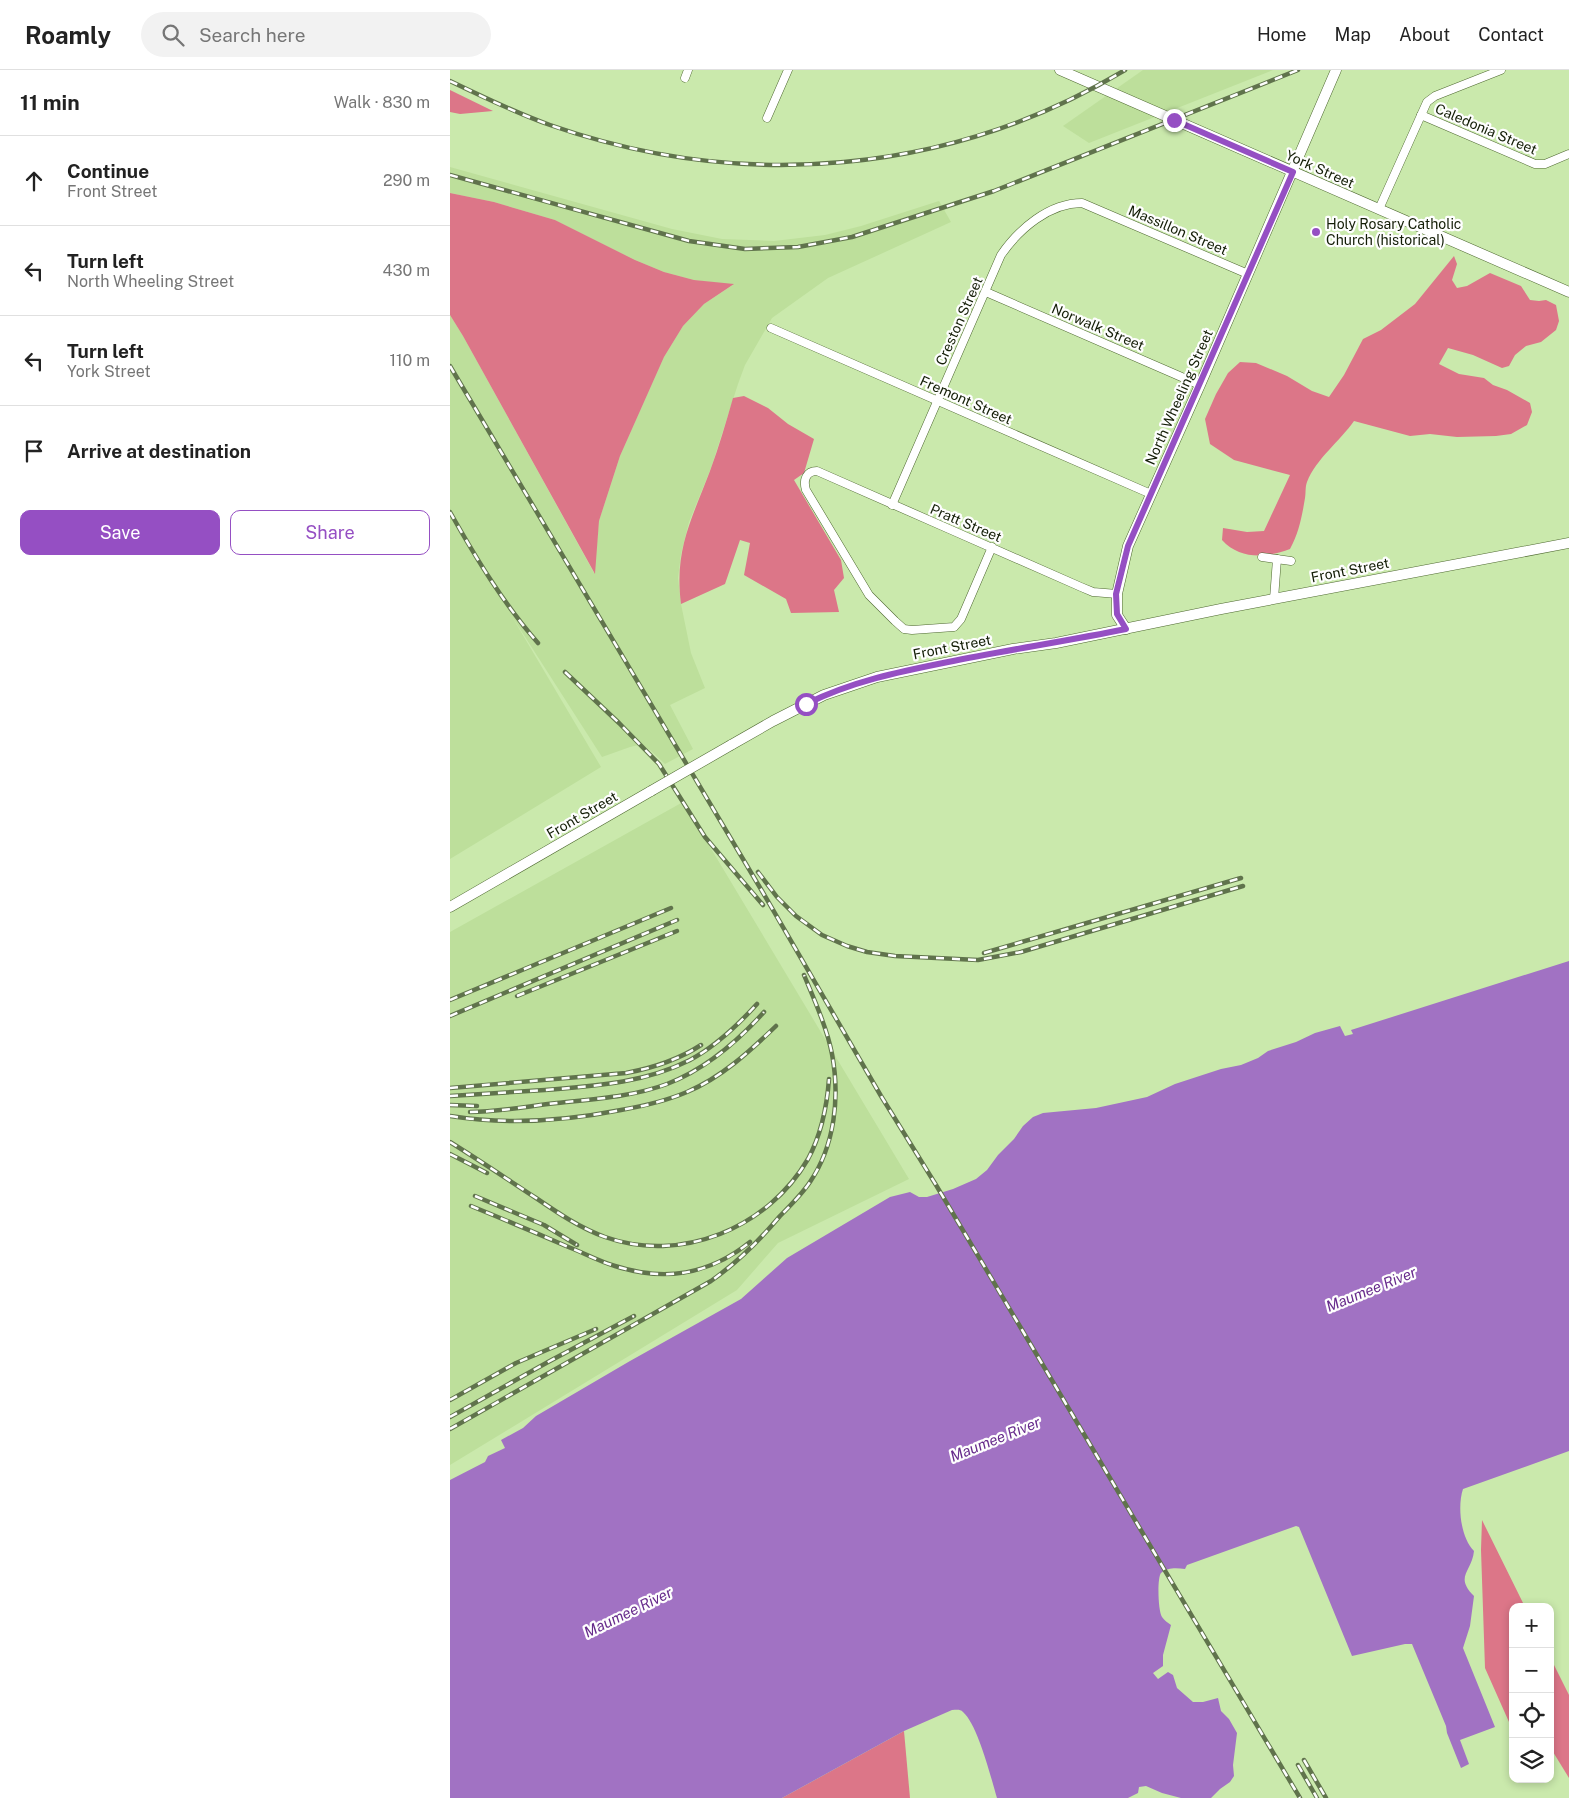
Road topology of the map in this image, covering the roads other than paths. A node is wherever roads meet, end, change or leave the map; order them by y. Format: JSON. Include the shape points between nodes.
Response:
{"nodes":[{"id":1,"x":688,"y":70,"type":"edge"},
{"id":2,"x":788,"y":70,"type":"edge"},
{"id":3,"x":1060,"y":70,"type":"edge"},
{"id":4,"x":1336,"y":70,"type":"edge"},
{"id":5,"x":1501,"y":70,"type":"edge"},
{"id":6,"x":1081,"y":74,"type":"edge"},
{"id":7,"x":685,"y":78,"type":"dead end"},
{"id":8,"x":1421,"y":115,"type":"junction"},
{"id":9,"x":767,"y":118,"type":"dead end"},
{"id":10,"x":1569,"y":154,"type":"edge"},
{"id":11,"x":1293,"y":172,"type":"junction"},
{"id":12,"x":1098,"y":209,"type":"joint"},
{"id":13,"x":1379,"y":209,"type":"junction"},
{"id":14,"x":1248,"y":274,"type":"junction"},
{"id":15,"x":986,"y":292,"type":"junction"},
{"id":16,"x":1569,"y":292,"type":"edge"},
{"id":17,"x":771,"y":328,"type":"dead end"},
{"id":18,"x":1200,"y":384,"type":"junction"},
{"id":19,"x":938,"y":401,"type":"junction"},
{"id":20,"x":1151,"y":494,"type":"junction"},
{"id":21,"x":892,"y":504,"type":"junction"},
{"id":22,"x":1569,"y":543,"type":"edge"},
{"id":23,"x":992,"y":547,"type":"junction"},
{"id":24,"x":1262,"y":557,"type":"dead end"},
{"id":25,"x":1277,"y":559,"type":"junction"},
{"id":26,"x":1291,"y":561,"type":"dead end"},
{"id":27,"x":1116,"y":594,"type":"junction"},
{"id":28,"x":1274,"y":599,"type":"junction"},
{"id":29,"x":1126,"y":629,"type":"junction"},
{"id":30,"x":450,"y":907,"type":"edge"}],
"edges":[{"from":1,"to":7,"type":"street"},
{"from":2,"to":9,"type":"street"},
{"from":3,"to":6,"type":"street","name":"York Street"},
{"from":4,"to":11,"type":"street","name":"North Wheeling Street"},
{"from":5,"to":8,"type":"street","via":[[1435,96],[1427,102]]},
{"from":6,"to":11,"type":"street","name":"York Street"},
{"from":8,"to":10,"type":"street","name":"Caledonia Street","via":[[1535,164],[1545,164]]},
{"from":8,"to":13,"type":"street"},
{"from":11,"to":13,"type":"street","name":"York Street"},
{"from":11,"to":14,"type":"street","name":"North Wheeling Street"},
{"from":12,"to":14,"type":"street","name":"Massillon Street"},
{"from":12,"to":15,"type":"street","name":"Creston Street","via":[[1082,203],[1062,205],[1026,226],[1001,255]]},
{"from":13,"to":16,"type":"street","name":"York Street"},
{"from":14,"to":18,"type":"street","name":"North Wheeling Street"},
{"from":15,"to":18,"type":"street","name":"Norwalk Street"},
{"from":15,"to":19,"type":"street","name":"Creston Street"},
{"from":17,"to":19,"type":"street","name":"Fremont Street"},
{"from":18,"to":20,"type":"street","name":"North Wheeling Street"},
{"from":19,"to":20,"type":"street","name":"Fremont Street"},
{"from":19,"to":21,"type":"street","name":"Creston Street"},
{"from":20,"to":27,"type":"street","name":"North Wheeling Street","via":[[1128,546]]},
{"from":21,"to":23,"type":"street","name":"Pratt Street"},
{"from":21,"to":23,"type":"street","name":"Pratt Street","via":[[817,471],[808,473],[804,480],[806,490],[869,596],[904,628],[954,627],[961,619]]},
{"from":22,"to":28,"type":"street","name":"Front Street"},
{"from":23,"to":27,"type":"street","name":"Pratt Street","via":[[1094,592]]},
{"from":24,"to":25,"type":"street"},
{"from":25,"to":26,"type":"street"},
{"from":25,"to":28,"type":"street"},
{"from":27,"to":29,"type":"street","name":"North Wheeling Street","via":[[1117,614]]},
{"from":28,"to":29,"type":"street","name":"Front Street"},
{"from":29,"to":30,"type":"street","name":"Front Street","bridge":true,"via":[[860,681],[806,704],[731,745]]}]}
